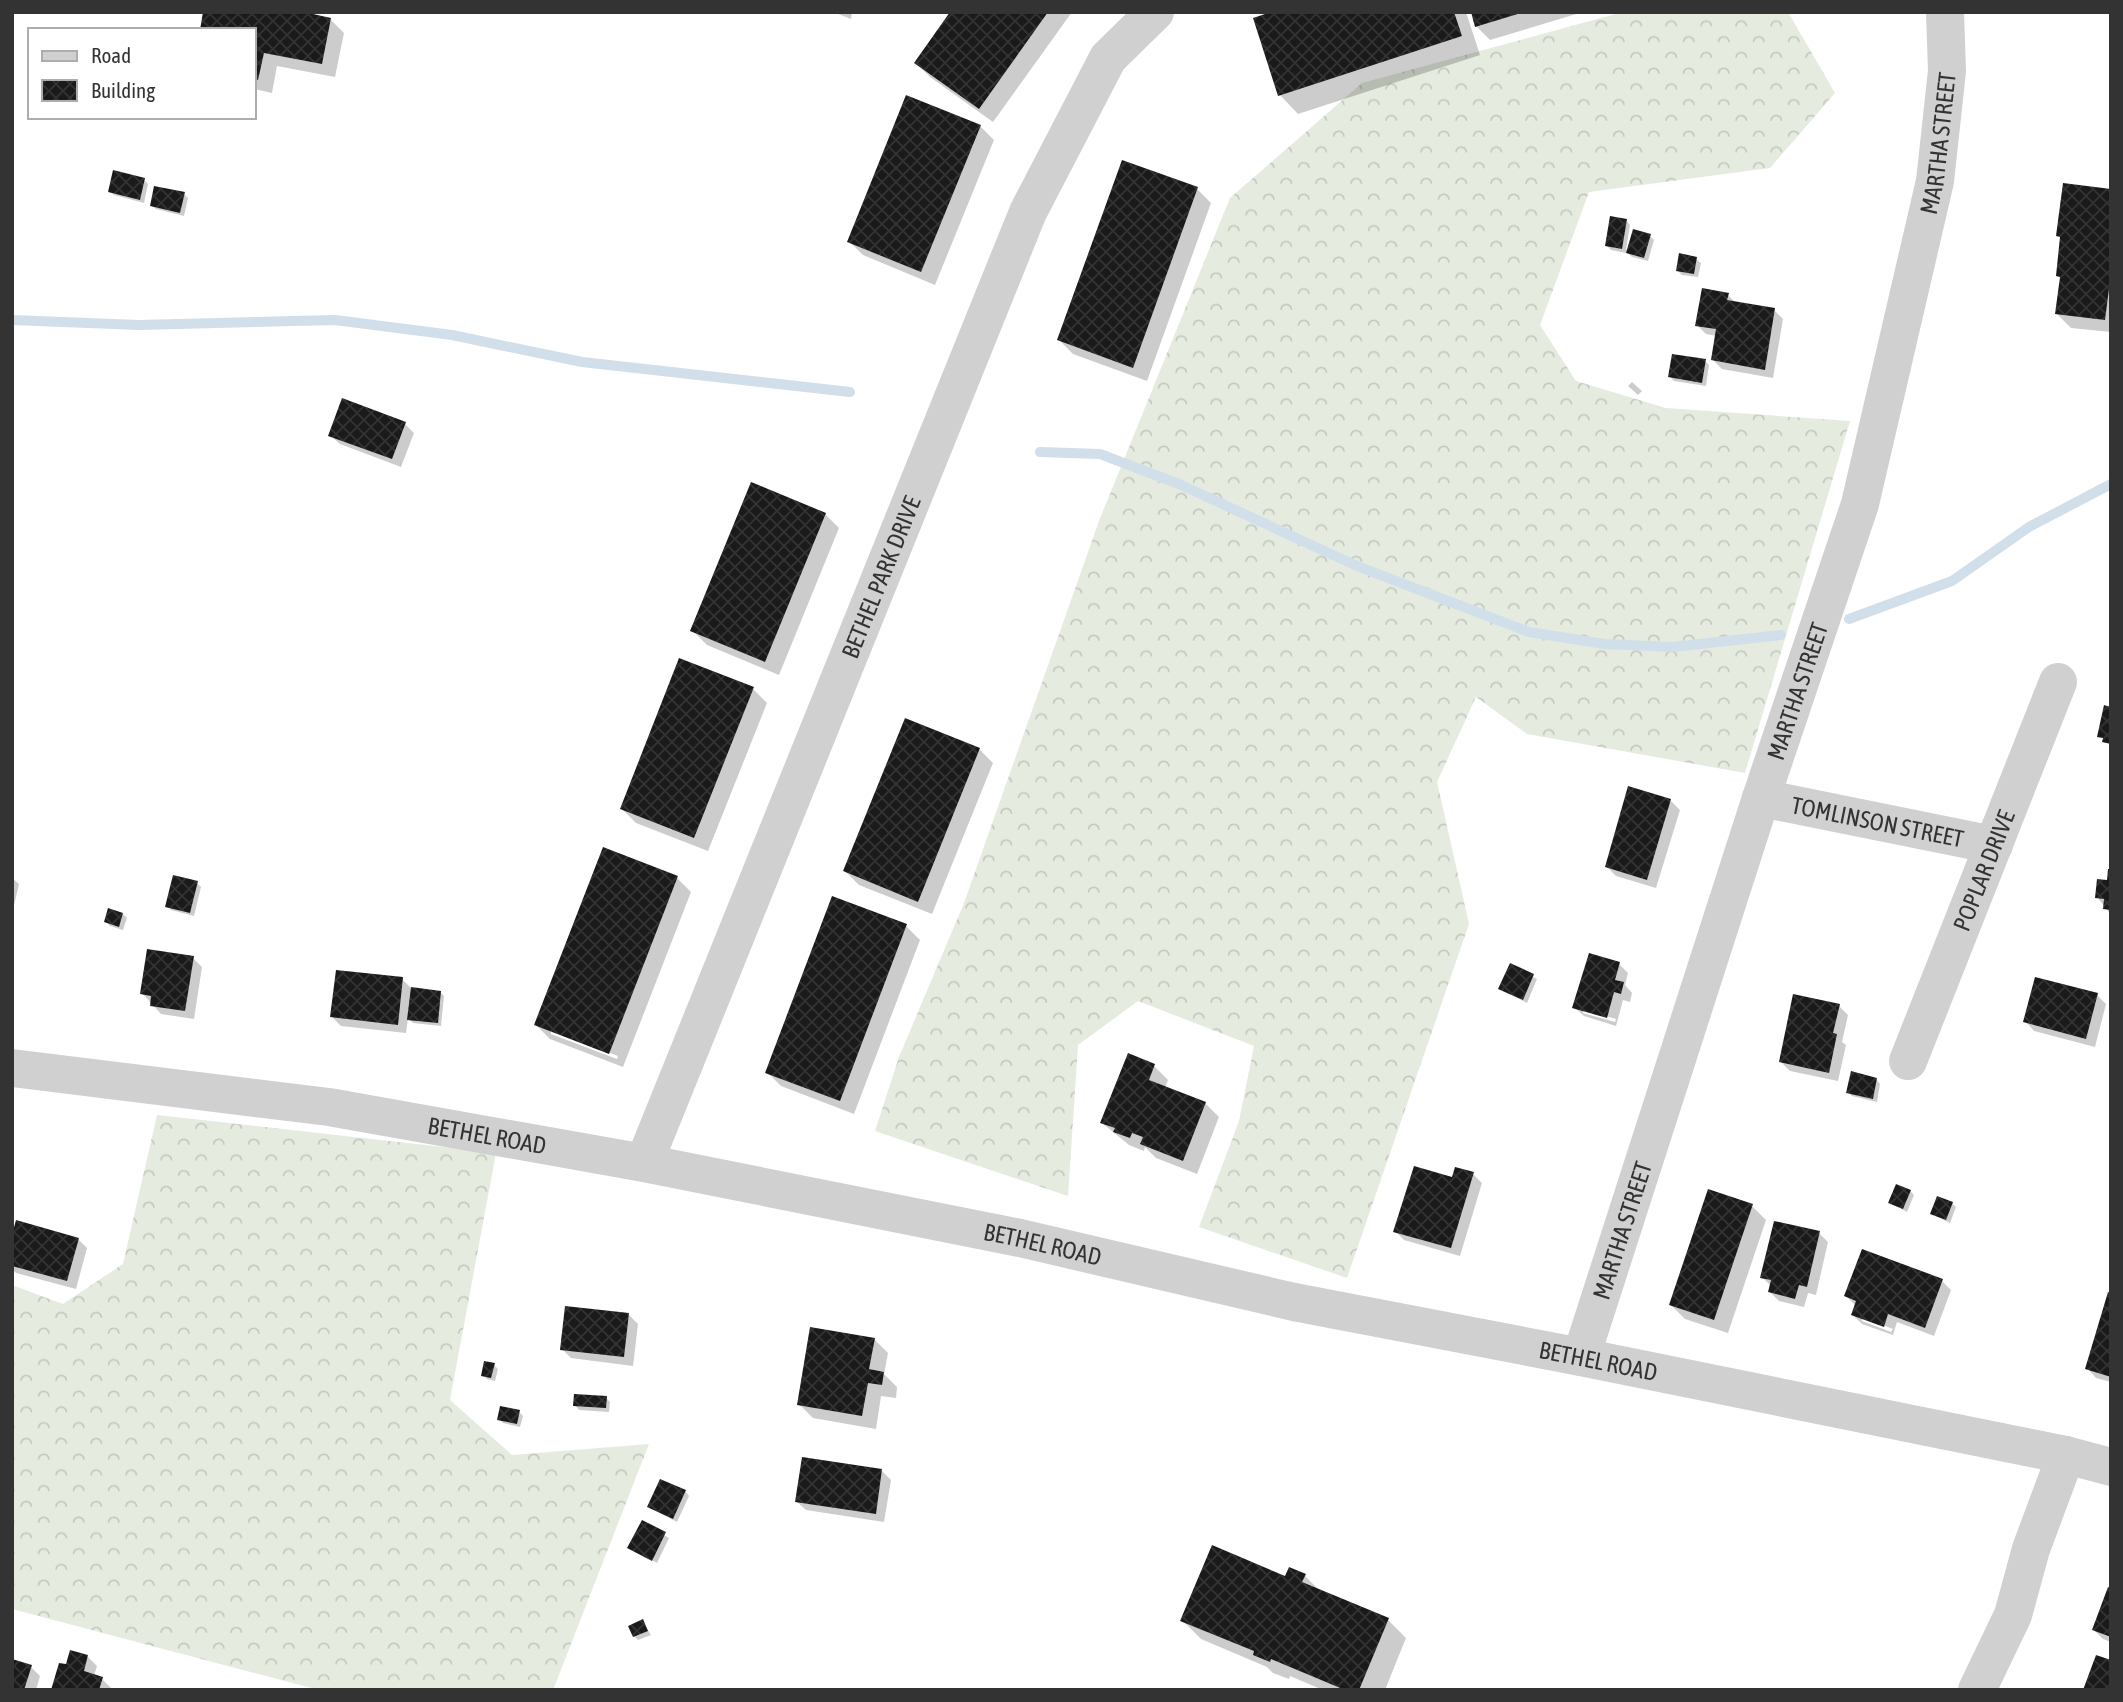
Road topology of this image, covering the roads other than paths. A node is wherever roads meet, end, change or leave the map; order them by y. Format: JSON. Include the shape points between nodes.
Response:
{"nodes":[{"id":1,"x":1155,"y":12,"type":"edge"},
{"id":2,"x":1945,"y":12,"type":"edge"},
{"id":3,"x":2058,"y":682,"type":"dead end"},
{"id":4,"x":1761,"y":798,"type":"junction"},
{"id":5,"x":1994,"y":845,"type":"junction"},
{"id":6,"x":1908,"y":1061,"type":"dead end"},
{"id":7,"x":12,"y":1068,"type":"edge"},
{"id":8,"x":644,"y":1163,"type":"junction"},
{"id":9,"x":1581,"y":1357,"type":"junction"},
{"id":10,"x":2066,"y":1455,"type":"junction"},
{"id":11,"x":2111,"y":1467,"type":"edge"},
{"id":12,"x":1977,"y":1690,"type":"edge"}],
"edges":[{"from":1,"to":8,"type":"street","name":"BETHEL PARK DRIVE","via":[[1108,58],[1028,212]]},
{"from":2,"to":4,"type":"street","name":"MARTHA STREET","via":[[1947,71],[1935,181],[1860,504]]},
{"from":3,"to":5,"type":"street","name":"POPLAR DRIVE"},
{"from":4,"to":5,"type":"street","name":"TOMLINSON STREET"},
{"from":4,"to":9,"type":"street","name":"MARTHA STREET"},
{"from":5,"to":6,"type":"street","name":"POPLAR DRIVE"},
{"from":7,"to":8,"type":"street","name":"BETHEL ROAD","via":[[329,1107]]},
{"from":8,"to":9,"type":"street","name":"BETHEL ROAD","via":[[1020,1238],[1294,1302]]},
{"from":9,"to":10,"type":"street","name":"BETHEL ROAD"},
{"from":10,"to":11,"type":"street","name":"BETHEL ROAD"},
{"from":10,"to":12,"type":"street","via":[[2012,1615]]}]}
